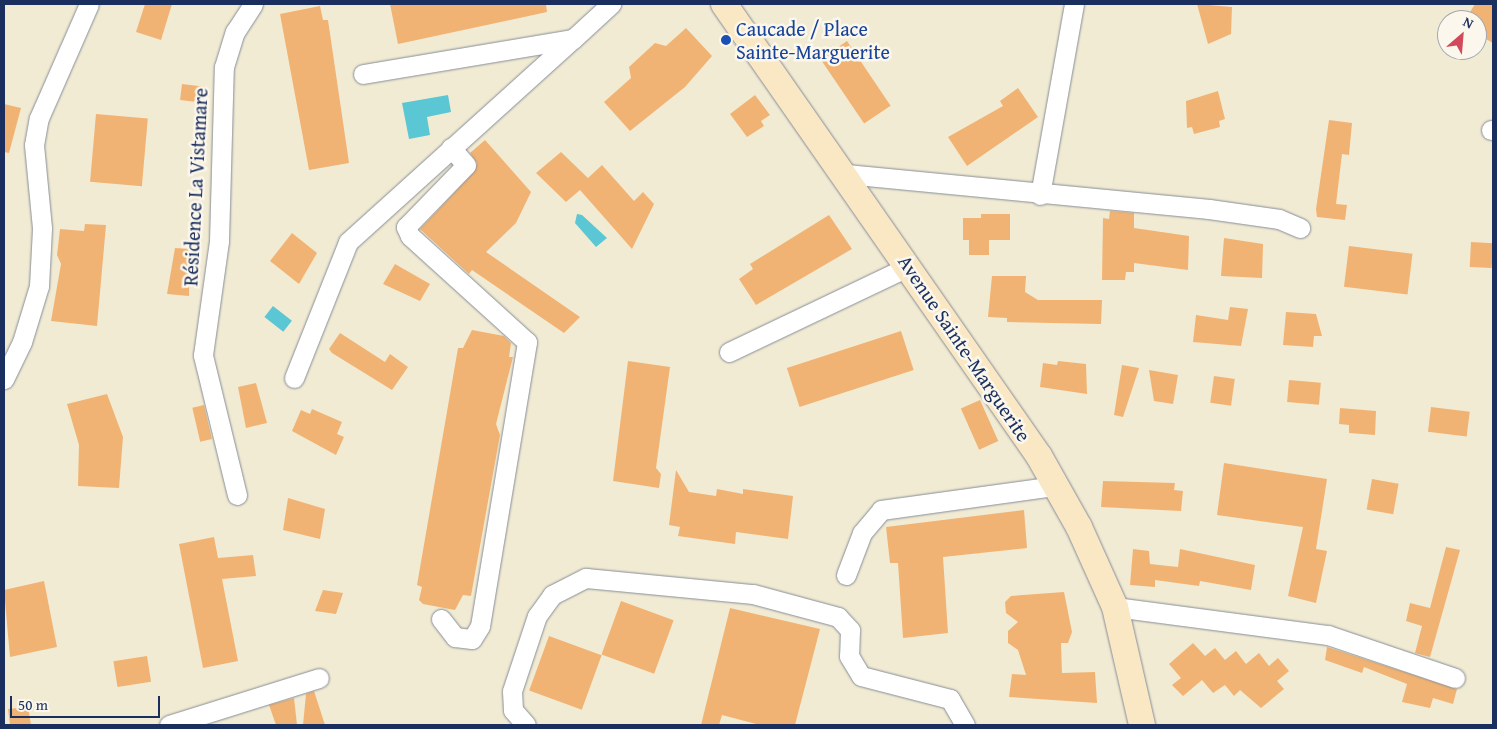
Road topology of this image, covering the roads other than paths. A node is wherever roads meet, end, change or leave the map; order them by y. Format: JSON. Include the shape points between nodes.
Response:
{"nodes":[{"id":1,"x":89,"y":4,"type":"edge"},
{"id":2,"x":253,"y":4,"type":"edge"},
{"id":3,"x":610,"y":4,"type":"edge"},
{"id":4,"x":724,"y":4,"type":"edge"},
{"id":5,"x":1074,"y":4,"type":"edge"},
{"id":6,"x":573,"y":39,"type":"junction"},
{"id":7,"x":363,"y":74,"type":"dead end"},
{"id":8,"x":451,"y":148,"type":"junction"},
{"id":9,"x":846,"y":174,"type":"junction"},
{"id":10,"x":1040,"y":195,"type":"junction"},
{"id":11,"x":1300,"y":228,"type":"dead end"},
{"id":12,"x":909,"y":266,"type":"junction"},
{"id":13,"x":728,"y":352,"type":"dead end"},
{"id":14,"x":294,"y":378,"type":"dead end"},
{"id":15,"x":4,"y":379,"type":"edge"},
{"id":16,"x":1055,"y":486,"type":"junction"},
{"id":17,"x":237,"y":495,"type":"dead end"},
{"id":18,"x":846,"y":575,"type":"dead end"},
{"id":19,"x":1115,"y":607,"type":"junction"},
{"id":20,"x":441,"y":619,"type":"dead end"},
{"id":21,"x":319,"y":678,"type":"dead end"},
{"id":22,"x":1455,"y":678,"type":"dead end"},
{"id":23,"x":169,"y":725,"type":"edge"},
{"id":24,"x":526,"y":725,"type":"edge"},
{"id":25,"x":965,"y":725,"type":"edge"},
{"id":26,"x":1142,"y":725,"type":"edge"}],
"edges":[{"from":1,"to":15,"type":"street","via":[[39,118],[34,153],[42,257],[39,286],[22,342]]},
{"from":2,"to":17,"type":"street","name":"Résidence La Vistamare","via":[[235,32],[224,67],[219,241],[203,355]]},
{"from":3,"to":6,"type":"street"},
{"from":4,"to":9,"type":"street","name":"Avenue Sainte-Marguerite"},
{"from":5,"to":10,"type":"street"},
{"from":6,"to":7,"type":"street"},
{"from":6,"to":8,"type":"street"},
{"from":8,"to":14,"type":"street","via":[[348,242]]},
{"from":8,"to":20,"type":"street","via":[[466,165],[406,227],[410,236],[527,342],[480,626],[472,639],[455,637]]},
{"from":9,"to":10,"type":"street"},
{"from":9,"to":12,"type":"street","name":"Avenue Sainte-Marguerite"},
{"from":10,"to":11,"type":"street","via":[[1209,209],[1279,219]]},
{"from":12,"to":13,"type":"street"},
{"from":12,"to":16,"type":"street","name":"Avenue Sainte-Marguerite"},
{"from":16,"to":18,"type":"street","via":[[881,510],[862,533]]},
{"from":16,"to":19,"type":"street","name":"Avenue Sainte-Marguerite"},
{"from":19,"to":22,"type":"street","via":[[1328,635]]},
{"from":19,"to":26,"type":"street","name":"Avenue Sainte-Marguerite"},
{"from":21,"to":23,"type":"street"},
{"from":24,"to":25,"type":"street","via":[[513,710],[512,691],[537,616],[552,595],[586,578],[753,594],[838,616],[850,630],[849,656],[861,676],[950,699]]}]}
